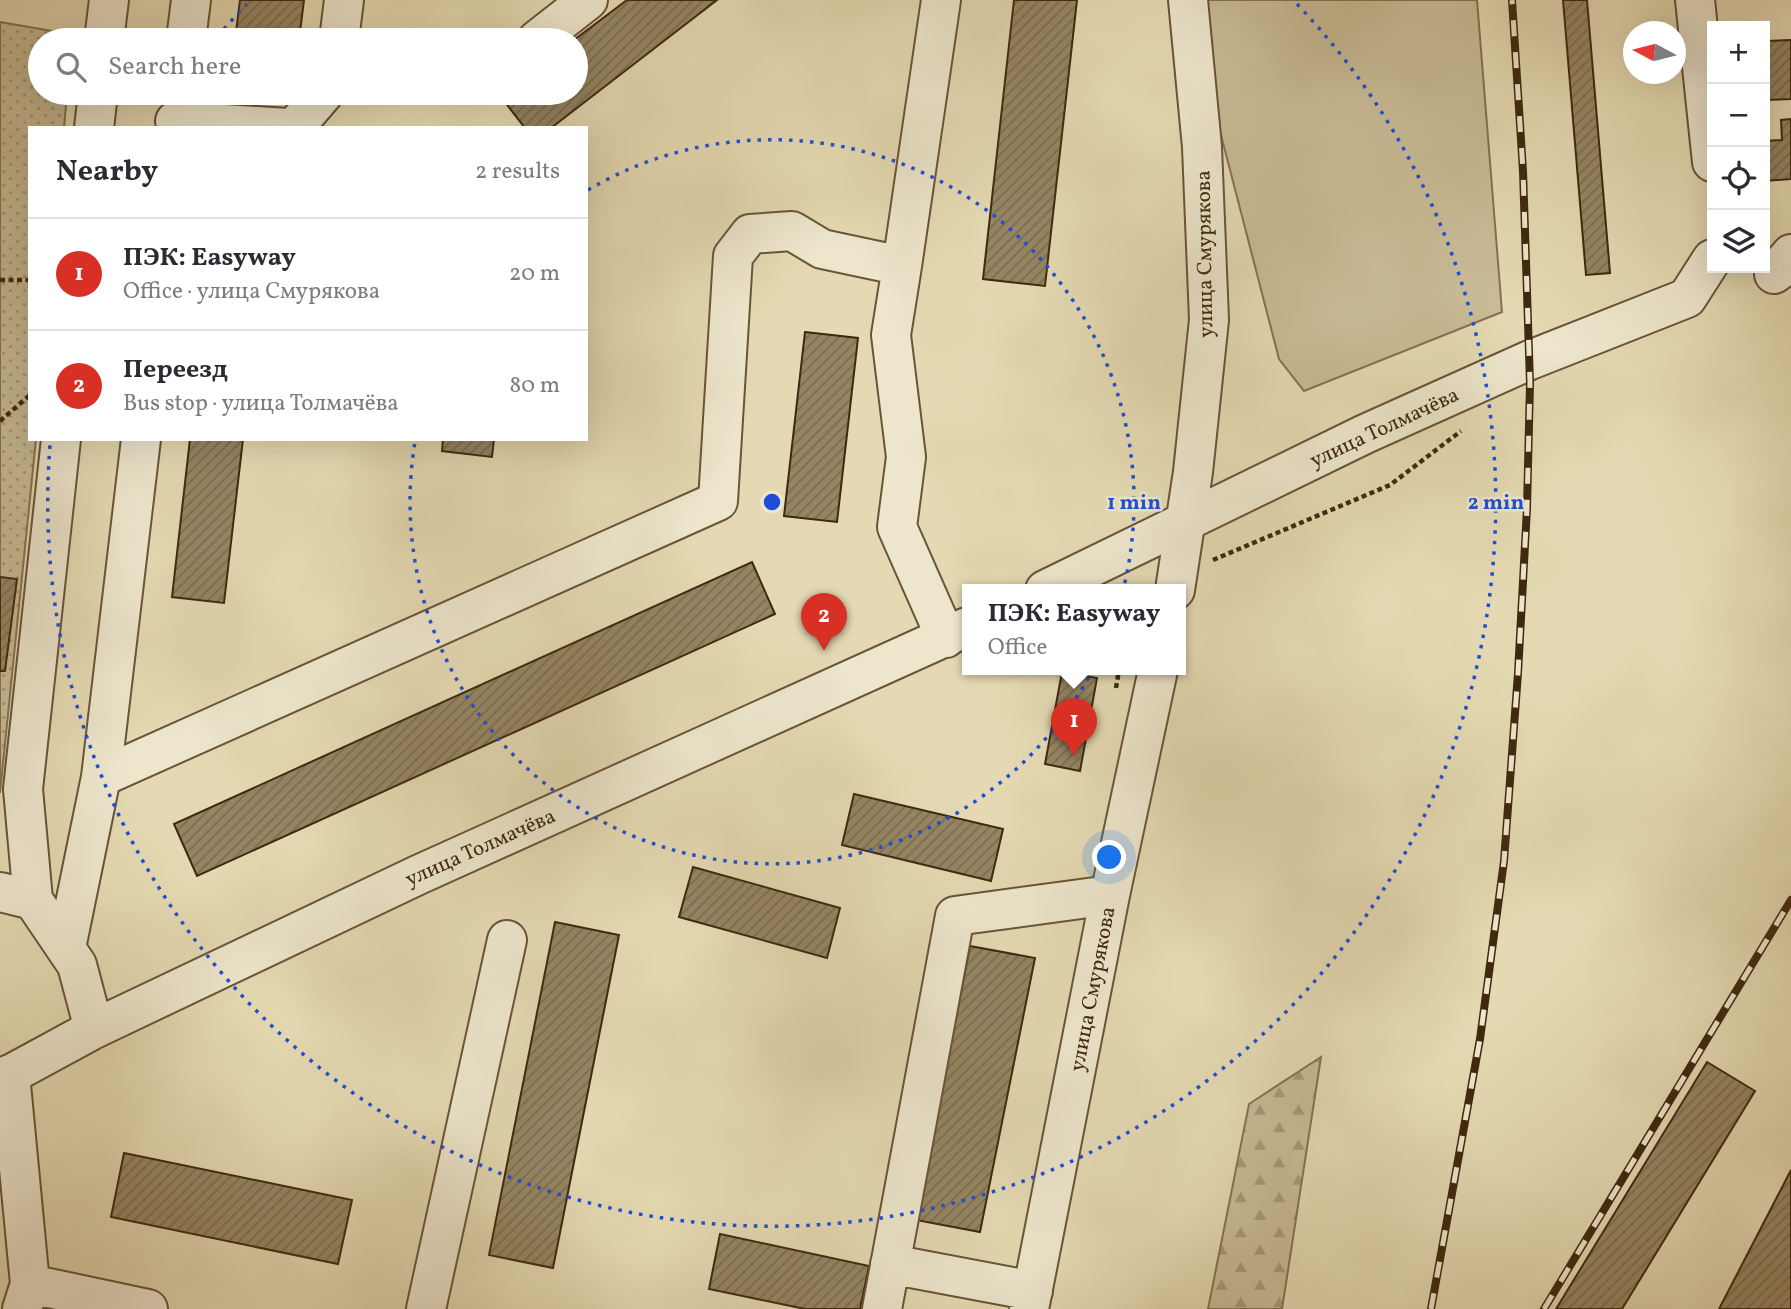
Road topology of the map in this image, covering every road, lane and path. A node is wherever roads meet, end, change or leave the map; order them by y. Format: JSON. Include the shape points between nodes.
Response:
{"nodes":[{"id":1,"x":109,"y":0,"type":"edge"},
{"id":2,"x":191,"y":0,"type":"edge"},
{"id":3,"x":344,"y":0,"type":"edge"},
{"id":4,"x":588,"y":0,"type":"edge"},
{"id":5,"x":941,"y":0,"type":"edge"},
{"id":6,"x":1188,"y":0,"type":"edge"},
{"id":7,"x":1695,"y":0,"type":"edge"},
{"id":8,"x":106,"y":28,"type":"edge"},
{"id":9,"x":188,"y":28,"type":"edge"},
{"id":10,"x":341,"y":28,"type":"edge"},
{"id":11,"x":552,"y":28,"type":"edge"},
{"id":12,"x":97,"y":105,"type":"edge"},
{"id":13,"x":314,"y":105,"type":"edge"},
{"id":14,"x":176,"y":114,"type":"edge"},
{"id":15,"x":94,"y":126,"type":"edge"},
{"id":16,"x":272,"y":126,"type":"edge"},
{"id":17,"x":296,"y":126,"type":"edge"},
{"id":18,"x":1710,"y":147,"type":"edge"},
{"id":19,"x":902,"y":266,"type":"junction"},
{"id":20,"x":1707,"y":267,"type":"edge"},
{"id":21,"x":0,"y":280,"type":"edge"},
{"id":22,"x":28,"y":280,"type":"edge"},
{"id":23,"x":28,"y":397,"type":"edge"},
{"id":24,"x":0,"y":421,"type":"edge"},
{"id":25,"x":1464,"y":429,"type":"dead end"},
{"id":26,"x":61,"y":441,"type":"edge"},
{"id":27,"x":141,"y":441,"type":"edge"},
{"id":28,"x":1185,"y":522,"type":"junction"},
{"id":29,"x":1209,"y":562,"type":"dead end"},
{"id":30,"x":1057,"y":584,"type":"edge"},
{"id":31,"x":1176,"y":584,"type":"edge"},
{"id":32,"x":956,"y":633,"type":"edge"},
{"id":33,"x":1157,"y":675,"type":"edge"},
{"id":34,"x":0,"y":745,"type":"edge"},
{"id":35,"x":101,"y":777,"type":"junction"},
{"id":36,"x":23,"y":789,"type":"junction"},
{"id":37,"x":1110,"y":895,"type":"junction"},
{"id":38,"x":17,"y":896,"type":"edge"},
{"id":39,"x":507,"y":940,"type":"dead end"},
{"id":40,"x":66,"y":948,"type":"junction"},
{"id":41,"x":94,"y":1029,"type":"junction"},
{"id":42,"x":5,"y":1077,"type":"edge"},
{"id":43,"x":890,"y":1264,"type":"junction"},
{"id":44,"x":26,"y":1297,"type":"edge"},
{"id":45,"x":1031,"y":1300,"type":"edge"},
{"id":46,"x":148,"y":1309,"type":"edge"},
{"id":47,"x":426,"y":1309,"type":"edge"},
{"id":48,"x":882,"y":1309,"type":"edge"}],
"edges":[{"from":1,"to":8,"type":"street"},
{"from":2,"to":9,"type":"street"},
{"from":3,"to":10,"type":"street"},
{"from":4,"to":11,"type":"street"},
{"from":5,"to":19,"type":"street"},
{"from":6,"to":28,"type":"street","name":"улица Смурякова","via":[[1202,147],[1209,320]]},
{"from":7,"to":18,"type":"street"},
{"from":12,"to":15,"type":"street"},
{"from":13,"to":17,"type":"street"},
{"from":14,"to":16,"type":"street"},
{"from":19,"to":32,"type":"street","via":[[891,335],[906,457],[897,527]]},
{"from":19,"to":35,"type":"street","via":[[822,248],[792,232],[750,234],[733,256],[718,501]]},
{"from":20,"to":28,"type":"street","name":"улица Толмачёва","via":[[1687,298],[1503,372]]},
{"from":21,"to":22,"type":"path"},
{"from":23,"to":24,"type":"path"},
{"from":25,"to":29,"type":"path","via":[[1390,485]]},
{"from":26,"to":36,"type":"street"},
{"from":27,"to":35,"type":"street"},
{"from":28,"to":30,"type":"street","name":"улица Толмачёва"},
{"from":28,"to":31,"type":"street","name":"улица Смурякова"},
{"from":32,"to":41,"type":"street","name":"улица Толмачёва","via":[[418,875]]},
{"from":33,"to":37,"type":"street","name":"улица Смурякова"},
{"from":34,"to":36,"type":"street"},
{"from":35,"to":40,"type":"street"},
{"from":36,"to":38,"type":"street"},
{"from":37,"to":43,"type":"street","via":[[955,916]]},
{"from":37,"to":45,"type":"street","name":"улица Смурякова"},
{"from":38,"to":40,"type":"street"},
{"from":39,"to":47,"type":"street"},
{"from":40,"to":41,"type":"street","via":[[76,965]]},
{"from":41,"to":42,"type":"street","name":"улица Толмачёва"},
{"from":42,"to":44,"type":"street"},
{"from":43,"to":45,"type":"street"},
{"from":43,"to":48,"type":"street"},
{"from":44,"to":46,"type":"street"}]}
